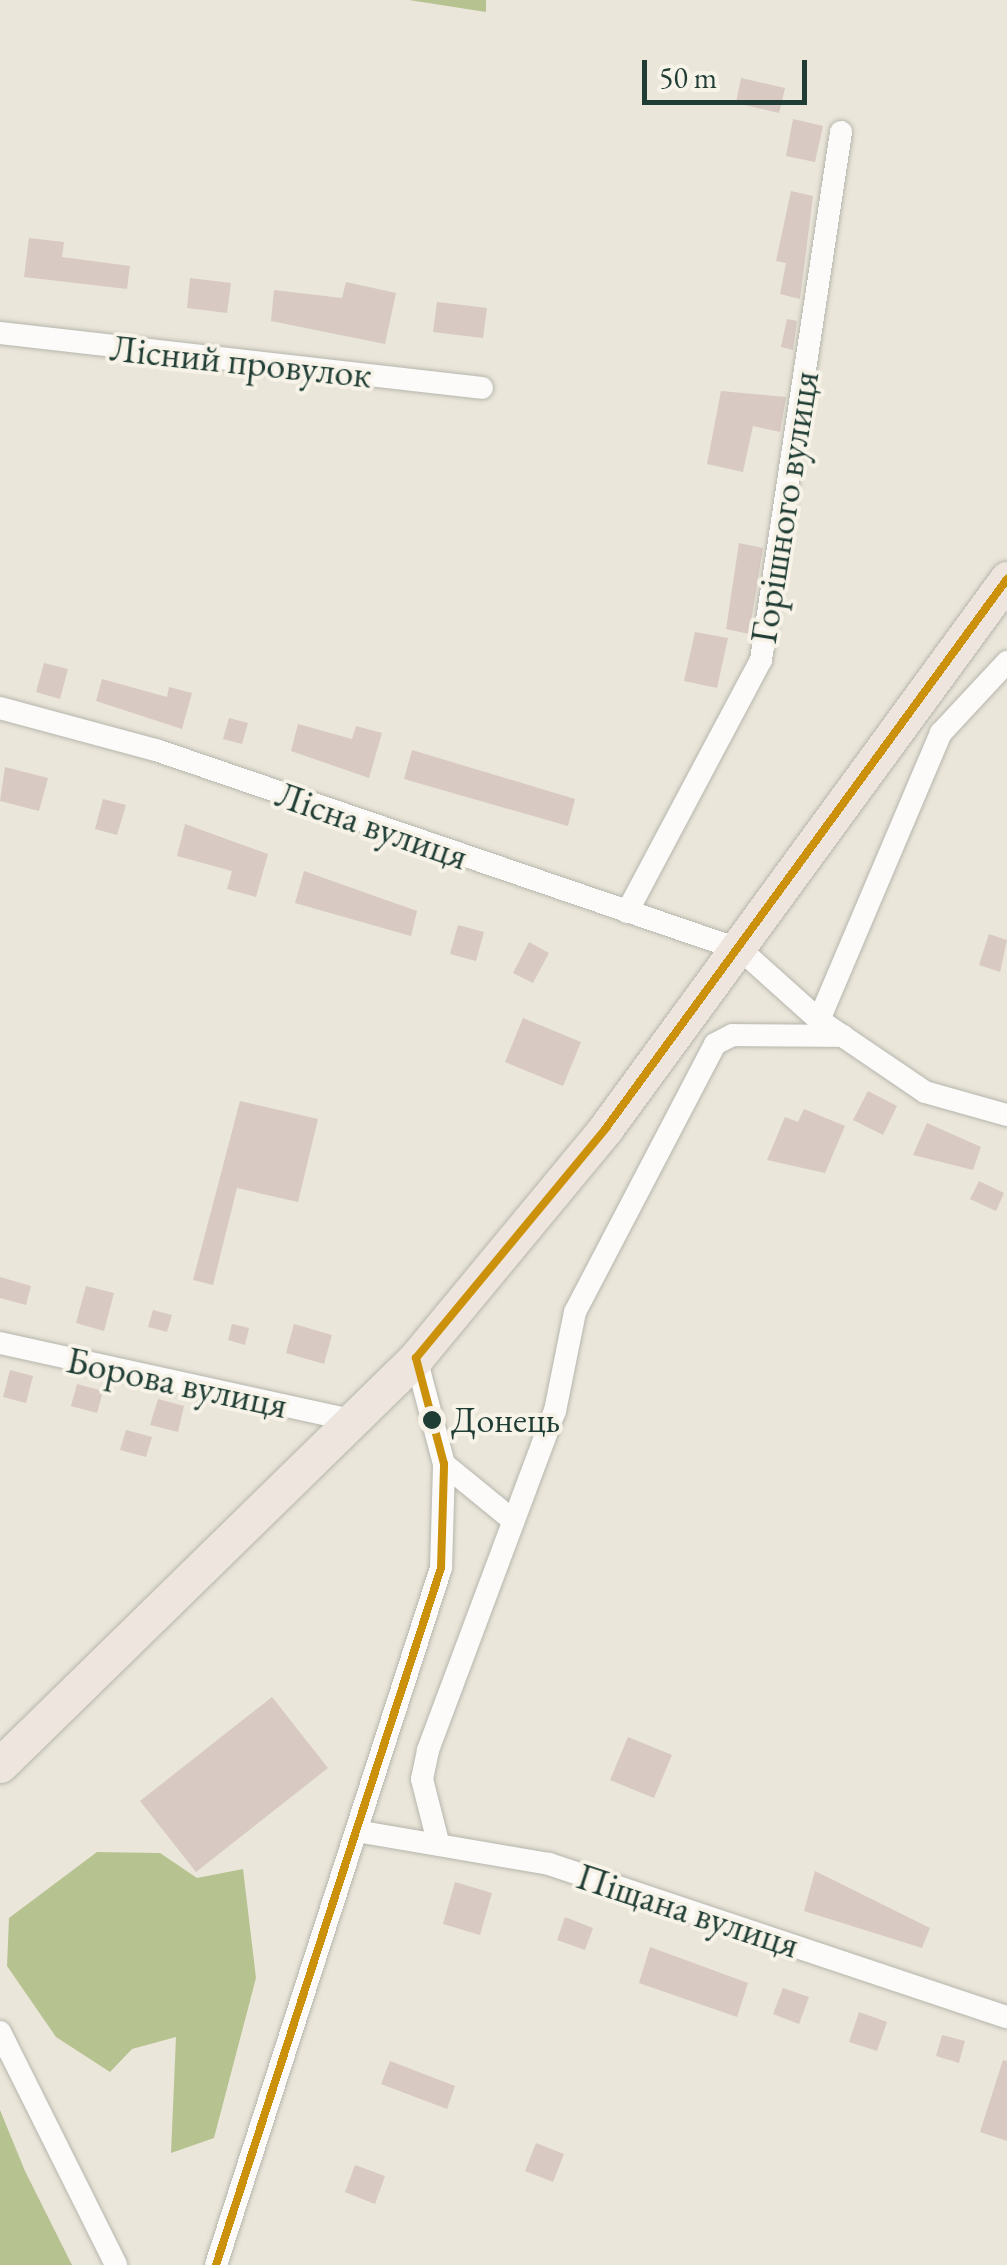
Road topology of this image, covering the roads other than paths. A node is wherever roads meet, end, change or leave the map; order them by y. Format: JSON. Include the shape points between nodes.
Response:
{"nodes":[{"id":1,"x":841,"y":132,"type":"dead end"},
{"id":2,"x":0,"y":333,"type":"edge"},
{"id":3,"x":482,"y":388,"type":"dead end"},
{"id":4,"x":1007,"y":579,"type":"edge"},
{"id":5,"x":1007,"y":662,"type":"edge"},
{"id":6,"x":0,"y":708,"type":"edge"},
{"id":7,"x":627,"y":912,"type":"junction"},
{"id":8,"x":741,"y":950,"type":"junction"},
{"id":9,"x":819,"y":1020,"type":"junction"},
{"id":10,"x":843,"y":1036,"type":"junction"},
{"id":11,"x":1007,"y":1115,"type":"edge"},
{"id":12,"x":0,"y":1342,"type":"edge"},
{"id":13,"x":416,"y":1358,"type":"junction"},
{"id":14,"x":354,"y":1421,"type":"junction"},
{"id":15,"x":444,"y":1464,"type":"junction"},
{"id":16,"x":510,"y":1518,"type":"junction"},
{"id":17,"x":0,"y":1765,"type":"edge"},
{"id":18,"x":362,"y":1832,"type":"junction"},
{"id":19,"x":437,"y":1838,"type":"junction"},
{"id":20,"x":1007,"y":2017,"type":"edge"},
{"id":21,"x":0,"y":2032,"type":"edge"},
{"id":22,"x":116,"y":2265,"type":"edge"},
{"id":23,"x":216,"y":2265,"type":"edge"}],
"edges":[{"from":1,"to":7,"type":"street","name":"Горішного вулиця","via":[[761,660]]},
{"from":2,"to":3,"type":"street","name":"Лісний провулок"},
{"from":4,"to":8,"type":"highway"},
{"from":5,"to":9,"type":"street","via":[[941,732]]},
{"from":6,"to":7,"type":"street","name":"Лісна вулиця","via":[[156,750]]},
{"from":7,"to":8,"type":"street","name":"Лісна вулиця"},
{"from":8,"to":9,"type":"street"},
{"from":8,"to":13,"type":"highway"},
{"from":9,"to":10,"type":"street"},
{"from":10,"to":11,"type":"street","via":[[925,1092]]},
{"from":10,"to":16,"type":"street","via":[[733,1036],[715,1044],[575,1312],[555,1411]]},
{"from":12,"to":14,"type":"street","name":"Борова вулиця"},
{"from":13,"to":14,"type":"highway"},
{"from":13,"to":15,"type":"street"},
{"from":14,"to":17,"type":"highway"},
{"from":15,"to":16,"type":"street"},
{"from":15,"to":18,"type":"street","via":[[440,1568]]},
{"from":16,"to":19,"type":"street","via":[[428,1750],[422,1780]]},
{"from":18,"to":19,"type":"street","name":"Піщана вулиця"},
{"from":18,"to":23,"type":"street"},
{"from":19,"to":20,"type":"street","name":"Піщана вулиця","via":[[548,1864]]},
{"from":21,"to":22,"type":"street"}]}
